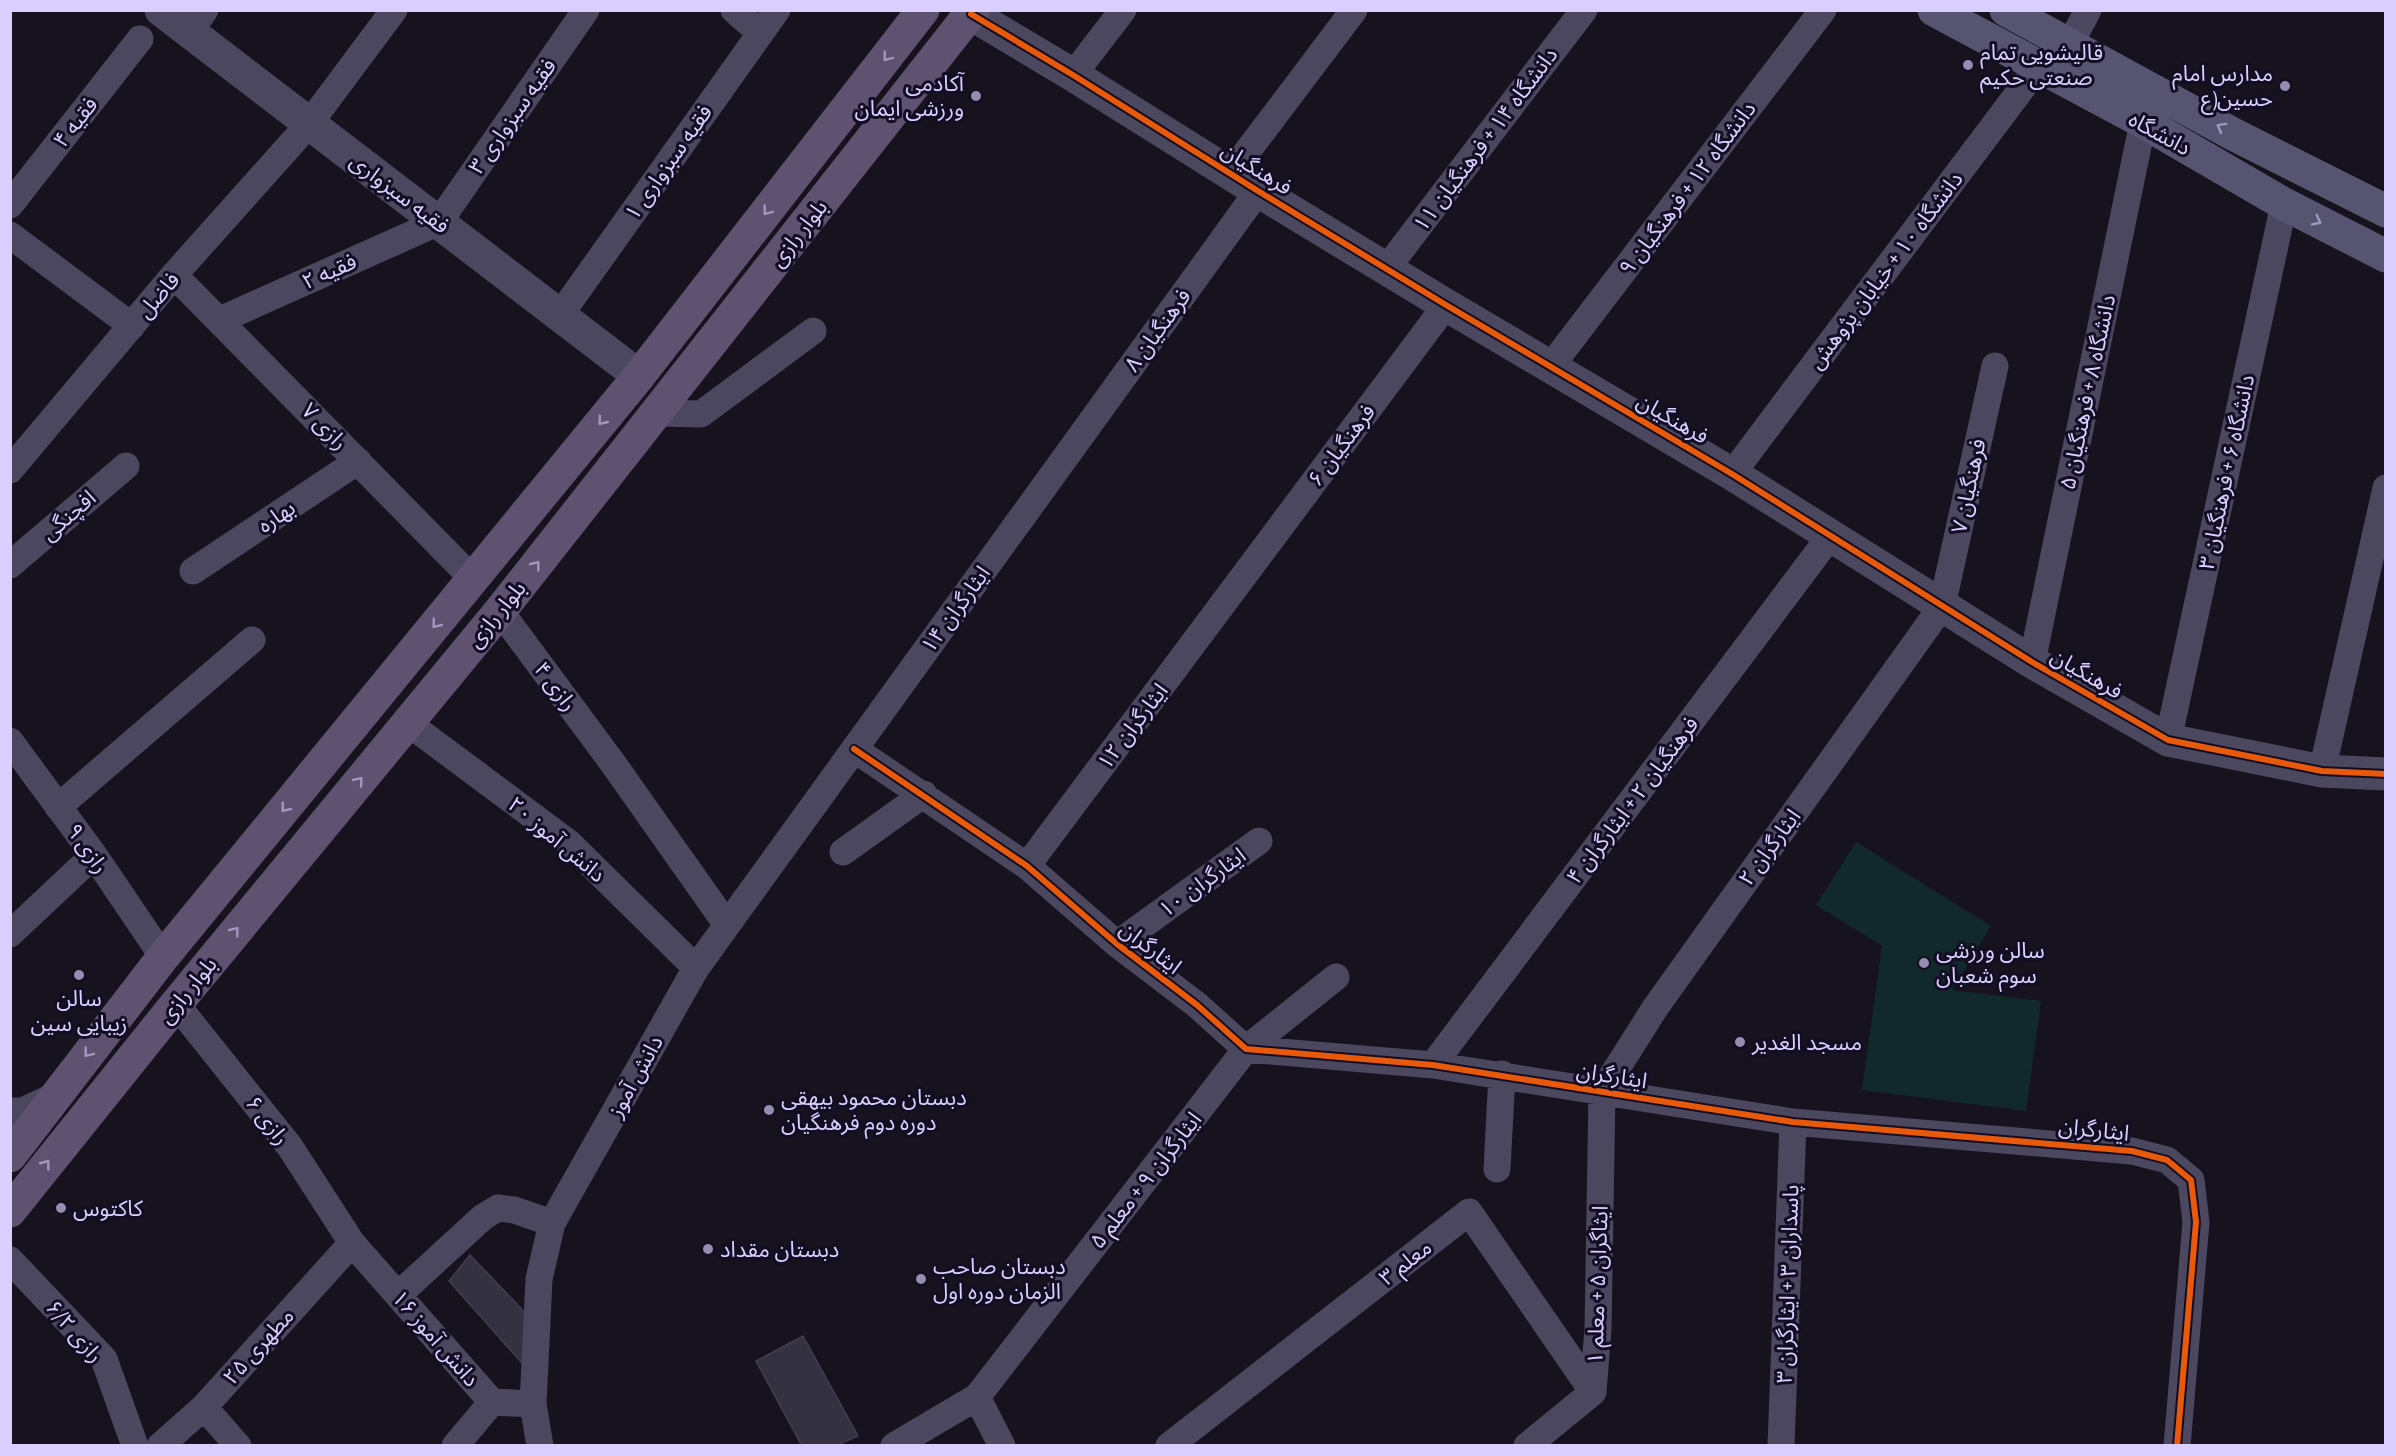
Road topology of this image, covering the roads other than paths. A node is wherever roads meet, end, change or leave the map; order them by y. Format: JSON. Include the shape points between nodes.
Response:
{"nodes":[{"id":1,"x":161,"y":10,"type":"edge"},
{"id":2,"x":394,"y":10,"type":"edge"},
{"id":3,"x":586,"y":10,"type":"edge"},
{"id":4,"x":734,"y":10,"type":"edge"},
{"id":5,"x":777,"y":10,"type":"edge"},
{"id":6,"x":923,"y":10,"type":"edge"},
{"id":7,"x":1123,"y":10,"type":"edge"},
{"id":8,"x":1354,"y":10,"type":"edge"},
{"id":9,"x":1584,"y":10,"type":"edge"},
{"id":10,"x":1823,"y":10,"type":"edge"},
{"id":11,"x":1934,"y":10,"type":"edge"},
{"id":12,"x":2006,"y":10,"type":"edge"},
{"id":13,"x":2088,"y":10,"type":"edge"},
{"id":14,"x":972,"y":12,"type":"edge"},
{"id":15,"x":197,"y":21,"type":"edge"},
{"id":16,"x":760,"y":33,"type":"junction"},
{"id":17,"x":140,"y":39,"type":"dead end"},
{"id":18,"x":2069,"y":46,"type":"junction"},
{"id":19,"x":2038,"y":67,"type":"junction"},
{"id":20,"x":1074,"y":75,"type":"junction"},
{"id":21,"x":2143,"y":122,"type":"junction"},
{"id":22,"x":309,"y":124,"type":"junction"},
{"id":23,"x":2252,"y":143,"type":"junction"},
{"id":24,"x":1231,"y":173,"type":"junction"},
{"id":25,"x":2235,"y":176,"type":"junction"},
{"id":26,"x":1258,"y":191,"type":"junction"},
{"id":27,"x":2284,"y":204,"type":"junction"},
{"id":28,"x":10,"y":205,"type":"edge"},
{"id":29,"x":2385,"y":211,"type":"edge"},
{"id":30,"x":438,"y":222,"type":"junction"},
{"id":31,"x":10,"y":235,"type":"edge"},
{"id":32,"x":2385,"y":256,"type":"edge"},
{"id":33,"x":1387,"y":268,"type":"junction"},
{"id":34,"x":174,"y":275,"type":"junction"},
{"id":35,"x":1446,"y":305,"type":"junction"},
{"id":36,"x":560,"y":315,"type":"junction"},
{"id":37,"x":220,"y":320,"type":"junction"},
{"id":38,"x":132,"y":326,"type":"junction"},
{"id":39,"x":813,"y":331,"type":"dead end"},
{"id":40,"x":1551,"y":366,"type":"junction"},
{"id":41,"x":1995,"y":366,"type":"dead end"},
{"id":42,"x":639,"y":376,"type":"junction"},
{"id":43,"x":655,"y":413,"type":"junction"},
{"id":44,"x":358,"y":461,"type":"junction"},
{"id":45,"x":126,"y":466,"type":"dead end"},
{"id":46,"x":10,"y":470,"type":"edge"},
{"id":47,"x":1056,"y":470,"type":"joint"},
{"id":48,"x":1732,"y":474,"type":"junction"},
{"id":49,"x":2385,"y":488,"type":"edge"},
{"id":50,"x":1831,"y":535,"type":"junction"},
{"id":51,"x":10,"y":565,"type":"edge"},
{"id":52,"x":194,"y":571,"type":"dead end"},
{"id":53,"x":473,"y":579,"type":"junction"},
{"id":54,"x":1236,"y":585,"type":"joint"},
{"id":55,"x":1942,"y":606,"type":"junction"},
{"id":56,"x":500,"y":611,"type":"junction"},
{"id":57,"x":252,"y":640,"type":"dead end"},
{"id":58,"x":2032,"y":662,"type":"junction"},
{"id":59,"x":408,"y":723,"type":"junction"},
{"id":60,"x":2168,"y":740,"type":"junction"},
{"id":61,"x":10,"y":741,"type":"edge"},
{"id":62,"x":854,"y":749,"type":"junction"},
{"id":63,"x":2322,"y":771,"type":"junction"},
{"id":64,"x":2385,"y":774,"type":"edge"},
{"id":65,"x":924,"y":794,"type":"junction"},
{"id":66,"x":58,"y":807,"type":"junction"},
{"id":67,"x":261,"y":838,"type":"junction"},
{"id":68,"x":1259,"y":841,"type":"dead end"},
{"id":69,"x":843,"y":852,"type":"dead end"},
{"id":70,"x":94,"y":855,"type":"junction"},
{"id":71,"x":291,"y":863,"type":"junction"},
{"id":72,"x":1027,"y":866,"type":"junction"},
{"id":73,"x":727,"y":925,"type":"junction"},
{"id":74,"x":10,"y":934,"type":"edge"},
{"id":75,"x":1117,"y":944,"type":"junction"},
{"id":76,"x":163,"y":957,"type":"junction"},
{"id":77,"x":696,"y":968,"type":"junction"},
{"id":78,"x":1335,"y":977,"type":"dead end"},
{"id":79,"x":176,"y":1004,"type":"junction"},
{"id":80,"x":1246,"y":1049,"type":"junction"},
{"id":81,"x":1433,"y":1065,"type":"junction"},
{"id":82,"x":1502,"y":1074,"type":"junction"},
{"id":83,"x":1602,"y":1092,"type":"junction"},
{"id":84,"x":51,"y":1101,"type":"junction"},
{"id":85,"x":10,"y":1114,"type":"edge"},
{"id":86,"x":1792,"y":1122,"type":"junction"},
{"id":87,"x":10,"y":1156,"type":"edge"},
{"id":88,"x":1497,"y":1169,"type":"dead end"},
{"id":89,"x":10,"y":1211,"type":"edge"},
{"id":90,"x":552,"y":1223,"type":"junction"},
{"id":91,"x":352,"y":1243,"type":"junction"},
{"id":92,"x":10,"y":1260,"type":"edge"},
{"id":93,"x":398,"y":1295,"type":"junction"},
{"id":94,"x":1593,"y":1392,"type":"junction"},
{"id":95,"x":977,"y":1397,"type":"junction"},
{"id":96,"x":492,"y":1402,"type":"junction"},
{"id":97,"x":533,"y":1404,"type":"junction"},
{"id":98,"x":204,"y":1407,"type":"junction"},
{"id":99,"x":135,"y":1446,"type":"edge"},
{"id":100,"x":160,"y":1446,"type":"edge"},
{"id":101,"x":238,"y":1446,"type":"edge"},
{"id":102,"x":455,"y":1446,"type":"edge"},
{"id":103,"x":540,"y":1446,"type":"edge"},
{"id":104,"x":894,"y":1446,"type":"edge"},
{"id":105,"x":1002,"y":1446,"type":"edge"},
{"id":106,"x":1170,"y":1446,"type":"edge"},
{"id":107,"x":1527,"y":1446,"type":"edge"},
{"id":108,"x":1781,"y":1446,"type":"edge"},
{"id":109,"x":2177,"y":1446,"type":"edge"}],
"edges":[{"from":1,"to":15,"type":"street","name":"فقیه سبزواری"},
{"from":2,"to":22,"type":"street","name":"فاضل"},
{"from":3,"to":30,"type":"street","name":"فقیه سبزواری ۳"},
{"from":4,"to":16,"type":"street"},
{"from":5,"to":16,"type":"street","name":"فقیه سبزواری ۱"},
{"from":6,"to":42,"type":"main road","name":"بلوار رازی","one_way":true},
{"from":7,"to":20,"type":"street"},
{"from":8,"to":24,"type":"street"},
{"from":9,"to":33,"type":"street","name":"دانشگاه ۱۴ + فرهنگیان ۱۱"},
{"from":10,"to":40,"type":"street","name":"دانشگاه ۱۲ + فرهنگیان ۹"},
{"from":11,"to":19,"type":"main road","name":"دانشگاه"},
{"from":12,"to":18,"type":"main road","name":"دانشگاه"},
{"from":13,"to":18,"type":"street"},
{"from":14,"to":20,"type":"street","name":"فرهنگیان"},
{"from":14,"to":43,"type":"main road","name":"بلوار رازی"},
{"from":15,"to":22,"type":"street","name":"فقیه سبزواری"},
{"from":16,"to":36,"type":"street","name":"فقیه سبزواری ۱"},
{"from":17,"to":28,"type":"street","name":"فقیه ۴"},
{"from":23,"to":18,"type":"main road","name":"دانشگاه","one_way":true},
{"from":19,"to":21,"type":"main road","name":"دانشگاه"},
{"from":19,"to":48,"type":"street","name":"دانشگاه ۱۰ + خیابان پژوهش"},
{"from":20,"to":24,"type":"street","name":"فرهنگیان"},
{"from":21,"to":25,"type":"main road","name":"دانشگاه"},
{"from":21,"to":58,"type":"street","name":"دانشگاه ۸ + فرهنگیان ۵"},
{"from":22,"to":30,"type":"street","name":"فقیه سبزواری"},
{"from":22,"to":34,"type":"street","name":"فاضل"},
{"from":23,"to":25,"type":"main road"},
{"from":23,"to":29,"type":"main road","name":"دانشگاه"},
{"from":24,"to":26,"type":"street","name":"فرهنگیان"},
{"from":25,"to":27,"type":"main road","name":"دانشگاه"},
{"from":26,"to":33,"type":"street","name":"فرهنگیان"},
{"from":26,"to":47,"type":"street","name":"فرهنگیان ۸"},
{"from":27,"to":32,"type":"main road","name":"دانشگاه","one_way":true},
{"from":27,"to":60,"type":"street","name":"دانشگاه ۶ + فرهنگیان ۳"},
{"from":30,"to":36,"type":"street","name":"فقیه سبزواری"},
{"from":30,"to":37,"type":"street","name":"فقیه ۲"},
{"from":31,"to":38,"type":"street"},
{"from":33,"to":35,"type":"street","name":"فرهنگیان"},
{"from":34,"to":37,"type":"street","name":"رازی ۷"},
{"from":34,"to":38,"type":"street","name":"فاضل"},
{"from":35,"to":40,"type":"street","name":"فرهنگیان"},
{"from":35,"to":54,"type":"street","name":"فرهنگیان ۶"},
{"from":36,"to":42,"type":"street","name":"فقیه سبزواری"},
{"from":37,"to":44,"type":"street","name":"رازی ۷"},
{"from":38,"to":46,"type":"street","name":"فاضل"},
{"from":39,"to":43,"type":"street","via":[[701,414]]},
{"from":40,"to":48,"type":"street","name":"فرهنگیان"},
{"from":41,"to":55,"type":"street","name":"فرهنگیان ۷"},
{"from":42,"to":53,"type":"main road","name":"بلوار رازی","one_way":true},
{"from":56,"to":43,"type":"main road","name":"بلوار رازی","one_way":true},
{"from":44,"to":52,"type":"street","name":"بهاره"},
{"from":44,"to":53,"type":"street","name":"رازی ۷"},
{"from":45,"to":51,"type":"street","name":"افچنگی"},
{"from":47,"to":62,"type":"street","name":"ایثارگران ۱۴"},
{"from":48,"to":50,"type":"street","name":"فرهنگیان"},
{"from":49,"to":63,"type":"street"},
{"from":50,"to":55,"type":"street","name":"فرهنگیان"},
{"from":50,"to":81,"type":"street","name":"فرهنگیان ۲ + ایثارگران ۴"},
{"from":53,"to":67,"type":"main road","name":"بلوار رازی","one_way":true},
{"from":54,"to":72,"type":"street","name":"ایثارگران ۱۲"},
{"from":55,"to":58,"type":"street","name":"فرهنگیان"},
{"from":55,"to":83,"type":"street","name":"ایثارگران ۲","via":[[1655,1008]]},
{"from":56,"to":59,"type":"main road","name":"بلوار رازی"},
{"from":56,"to":73,"type":"street","name":"رازی ۴"},
{"from":57,"to":66,"type":"street"},
{"from":58,"to":60,"type":"street","name":"فرهنگیان"},
{"from":71,"to":59,"type":"main road","name":"بلوار رازی","one_way":true},
{"from":59,"to":77,"type":"street","name":"دانش آموز ۲۰","via":[[569,843]]},
{"from":60,"to":63,"type":"street","name":"فرهنگیان"},
{"from":61,"to":66,"type":"street","name":"رازی ۹"},
{"from":62,"to":65,"type":"street","name":"ایثارگران"},
{"from":62,"to":73,"type":"street","name":"دانش آموز"},
{"from":63,"to":64,"type":"street","name":"فرهنگیان"},
{"from":65,"to":69,"type":"street"},
{"from":65,"to":72,"type":"street","name":"ایثارگران"},
{"from":66,"to":70,"type":"street","name":"رازی ۹"},
{"from":67,"to":71,"type":"main road"},
{"from":67,"to":76,"type":"main road","name":"بلوار رازی"},
{"from":68,"to":75,"type":"street","name":"ایثارگران ۱۰"},
{"from":70,"to":74,"type":"street"},
{"from":70,"to":76,"type":"street","name":"رازی ۹"},
{"from":79,"to":71,"type":"main road","name":"بلوار رازی","one_way":true},
{"from":72,"to":75,"type":"street","name":"ایثارگران"},
{"from":73,"to":77,"type":"street","name":"دانش آموز"},
{"from":75,"to":80,"type":"street","name":"ایثارگران","via":[[1197,1005]]},
{"from":76,"to":84,"type":"main road","name":"بلوار رازی","one_way":true},
{"from":77,"to":90,"type":"street","name":"دانش آموز"},
{"from":78,"to":80,"type":"street","name":"ایثارگران ۹ + معلم ۵"},
{"from":89,"to":79,"type":"main road","name":"بلوار رازی","one_way":true},
{"from":79,"to":91,"type":"street","name":"رازی ۶","via":[[290,1147]]},
{"from":80,"to":81,"type":"street","name":"ایثارگران"},
{"from":80,"to":95,"type":"street","name":"ایثارگران ۹ + معلم ۵"},
{"from":81,"to":82,"type":"street","name":"ایثارگران"},
{"from":82,"to":83,"type":"street","name":"ایثارگران"},
{"from":82,"to":88,"type":"street"},
{"from":83,"to":86,"type":"street","name":"ایثارگران"},
{"from":83,"to":94,"type":"street","name":"ایثاگران ۵ + معلم ۱","via":[[1598,1329]]},
{"from":84,"to":85,"type":"street","via":[[23,1114]]},
{"from":84,"to":87,"type":"main road","name":"بلوار رازی"},
{"from":86,"to":108,"type":"street","name":"پاسداران ۳ + ایثارگران ۳"},
{"from":86,"to":109,"type":"street","name":"ایثارگران","via":[[2132,1151],[2167,1160],[2191,1180],[2196,1222]]},
{"from":90,"to":93,"type":"street","via":[[498,1208],[483,1217]]},
{"from":90,"to":97,"type":"street","name":"دانش آموز","via":[[539,1280]]},
{"from":91,"to":93,"type":"street","name":"دانش آموز ۱۶"},
{"from":91,"to":98,"type":"street","name":"مطهری ۲۵"},
{"from":92,"to":99,"type":"street","name":"رازی ۶/۲","via":[[104,1359]]},
{"from":93,"to":96,"type":"street","name":"دانش آموز ۱۶"},
{"from":94,"to":106,"type":"street","name":"معلم ۳","via":[[1469,1212]]},
{"from":94,"to":107,"type":"street","name":"ایثاگران ۵ + معلم ۱"},
{"from":95,"to":104,"type":"street"},
{"from":95,"to":105,"type":"street"},
{"from":96,"to":97,"type":"street","name":"دانش آموز ۱۶"},
{"from":96,"to":102,"type":"street"},
{"from":97,"to":103,"type":"street","name":"دانش آموز"},
{"from":98,"to":100,"type":"street","name":"مطهری ۲۵"},
{"from":98,"to":101,"type":"street"}]}
